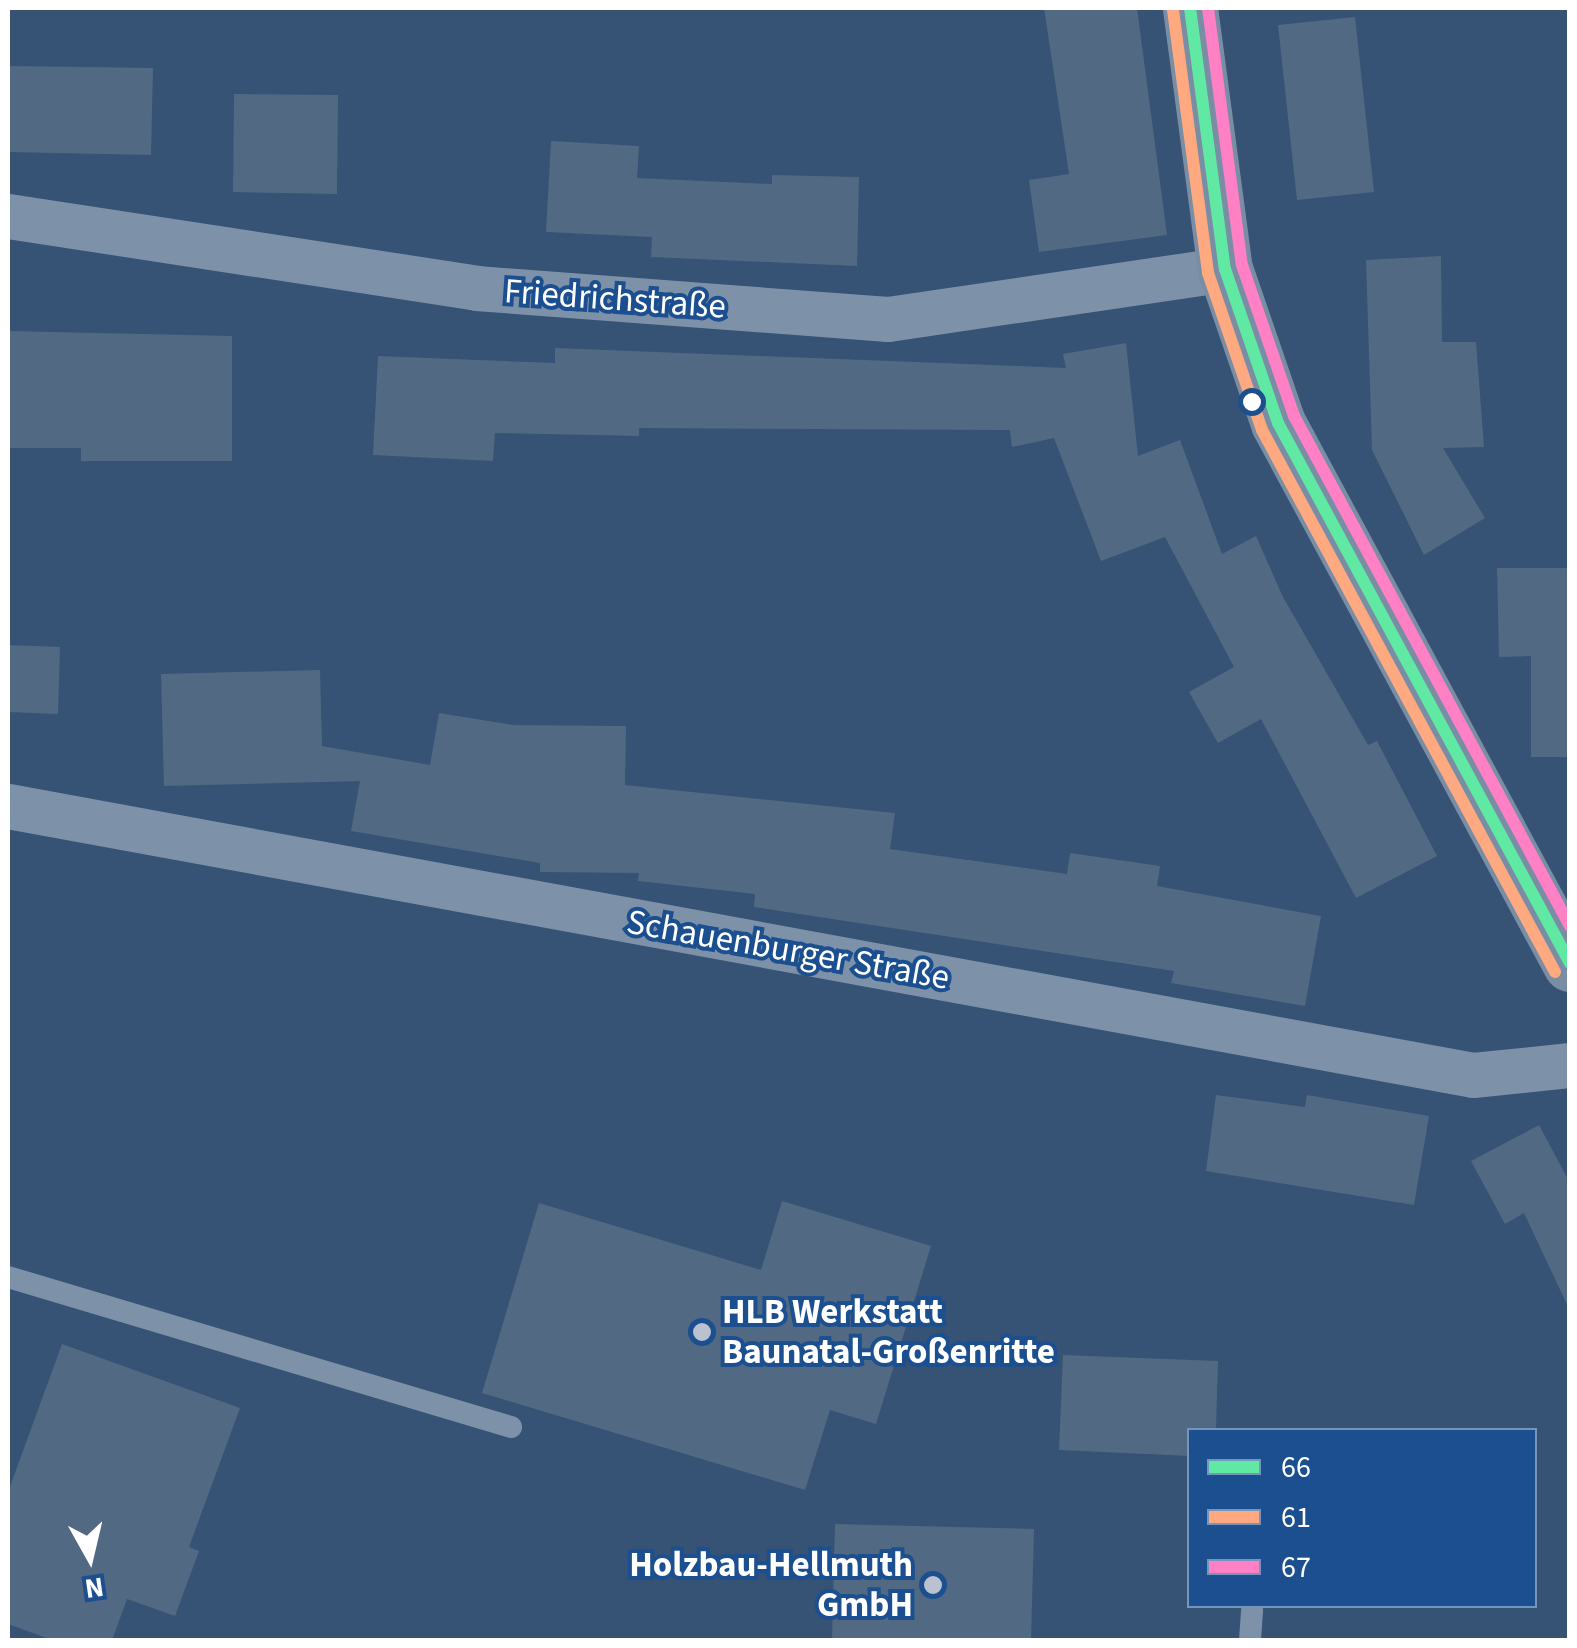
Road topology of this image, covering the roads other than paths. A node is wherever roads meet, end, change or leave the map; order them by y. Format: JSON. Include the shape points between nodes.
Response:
{"nodes":[{"id":1,"x":1190,"y":8,"type":"edge"},
{"id":2,"x":8,"y":216,"type":"edge"},
{"id":3,"x":1225,"y":269,"type":"junction"},
{"id":4,"x":8,"y":806,"type":"edge"},
{"id":5,"x":1570,"y":964,"type":"edge"},
{"id":6,"x":1570,"y":1065,"type":"edge"},
{"id":7,"x":8,"y":1277,"type":"edge"},
{"id":8,"x":511,"y":1428,"type":"dead end"},
{"id":9,"x":1252,"y":1610,"type":"dead end"},
{"id":10,"x":1250,"y":1640,"type":"edge"}],
"edges":[{"from":1,"to":3,"type":"street"},
{"from":2,"to":3,"type":"street","name":"Friedrichstraße","via":[[476,288],[888,319]]},
{"from":3,"to":5,"type":"street","via":[[1278,422]]},
{"from":4,"to":6,"type":"street","name":"Schauenburger Straße","via":[[1473,1074]]},
{"from":7,"to":8,"type":"lane"},
{"from":9,"to":10,"type":"lane"}]}
